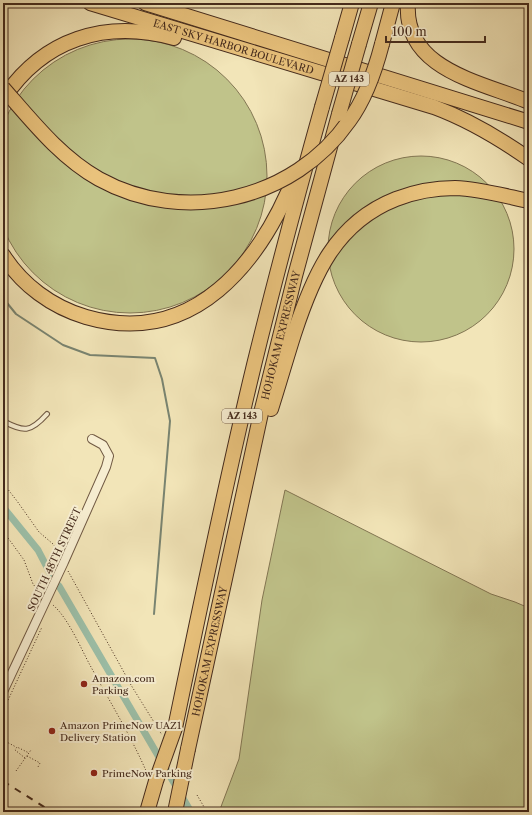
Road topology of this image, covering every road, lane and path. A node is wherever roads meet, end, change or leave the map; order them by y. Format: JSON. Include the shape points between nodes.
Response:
{"nodes":[{"id":1,"x":90,"y":3,"type":"edge"},
{"id":2,"x":144,"y":3,"type":"edge"},
{"id":3,"x":352,"y":3,"type":"edge"},
{"id":4,"x":371,"y":3,"type":"edge"},
{"id":5,"x":392,"y":3,"type":"edge"},
{"id":6,"x":408,"y":3,"type":"edge"},
{"id":7,"x":352,"y":82,"type":"junction"},
{"id":8,"x":3,"y":88,"type":"edge"},
{"id":9,"x":3,"y":98,"type":"edge"},
{"id":10,"x":529,"y":102,"type":"edge"},
{"id":11,"x":322,"y":107,"type":"junction"},
{"id":12,"x":529,"y":122,"type":"edge"},
{"id":13,"x":529,"y":159,"type":"edge"},
{"id":14,"x":529,"y":201,"type":"edge"},
{"id":15,"x":3,"y":255,"type":"edge"},
{"id":16,"x":47,"y":414,"type":"dead end"},
{"id":17,"x":3,"y":421,"type":"edge"},
{"id":18,"x":92,"y":439,"type":"dead end"},
{"id":19,"x":3,"y":483,"type":"edge"},
{"id":20,"x":3,"y":531,"type":"edge"},
{"id":21,"x":230,"y":552,"type":"junction"},
{"id":22,"x":64,"y":562,"type":"junction"},
{"id":23,"x":47,"y":598,"type":"junction"},
{"id":24,"x":43,"y":626,"type":"dead end"},
{"id":25,"x":3,"y":692,"type":"edge"},
{"id":26,"x":3,"y":712,"type":"edge"},
{"id":27,"x":3,"y":723,"type":"edge"},
{"id":28,"x":174,"y":728,"type":"junction"},
{"id":29,"x":3,"y":740,"type":"edge"},
{"id":30,"x":164,"y":740,"type":"dead end"},
{"id":31,"x":16,"y":747,"type":"junction"},
{"id":32,"x":188,"y":749,"type":"junction"},
{"id":33,"x":31,"y":750,"type":"dead end"},
{"id":34,"x":28,"y":753,"type":"junction"},
{"id":35,"x":27,"y":755,"type":"junction"},
{"id":36,"x":25,"y":758,"type":"junction"},
{"id":37,"x":38,"y":767,"type":"dead end"},
{"id":38,"x":16,"y":771,"type":"dead end"},
{"id":39,"x":147,"y":772,"type":"dead end"},
{"id":40,"x":197,"y":795,"type":"dead end"},
{"id":41,"x":147,"y":812,"type":"edge"},
{"id":42,"x":157,"y":812,"type":"edge"},
{"id":43,"x":175,"y":812,"type":"edge"},
{"id":44,"x":182,"y":812,"type":"edge"},
{"id":45,"x":207,"y":812,"type":"edge"}],
"edges":[{"from":1,"to":7,"type":"highway","name":"EAST SKY HARBOR BOULEVARD"},
{"from":2,"to":12,"type":"highway","name":"EAST SKY HARBOR BOULEVARD"},
{"from":3,"to":11,"type":"highway","name":"HOHOKAM EXPRESSWAY","number":"AZ 143","bridge":true},
{"from":4,"to":21,"type":"highway","name":"HOHOKAM EXPRESSWAY","number":"AZ 143","bridge":true,"via":[[285,316]]},
{"from":5,"to":8,"type":"highway","bridge":true,"via":[[374,72],[350,120],[326,148],[297,171],[273,185],[245,195],[189,203],[131,193],[100,180],[59,150]]},
{"from":6,"to":10,"type":"highway","via":[[409,20],[414,34],[435,62],[452,72]]},
{"from":7,"to":9,"type":"highway","via":[[296,71],[158,33],[118,30],[85,36],[55,49],[29,67]]},
{"from":7,"to":13,"type":"highway","name":"EAST SKY HARBOR BOULEVARD","via":[[457,116],[492,134]]},
{"from":11,"to":15,"type":"highway","via":[[287,196],[267,233],[229,281],[189,309],[160,319],[131,323],[110,322],[83,316],[56,305],[37,292],[21,278]]},
{"from":11,"to":28,"type":"highway","name":"HOHOKAM EXPRESSWAY","number":"AZ 143","via":[[254,366]]},
{"from":14,"to":21,"type":"highway","via":[[465,189],[443,188],[423,191],[395,200],[371,212],[336,243],[317,274],[302,311],[272,407],[249,497]]},
{"from":16,"to":17,"type":"lane","via":[[38,424],[28,429],[16,428]]},
{"from":18,"to":22,"type":"street","name":"SOUTH 48TH STREET","via":[[103,445],[109,456]]},
{"from":19,"to":22,"type":"path","via":[[38,532],[61,553]]},
{"from":20,"to":23,"type":"path","via":[[24,560],[33,584]]},
{"from":21,"to":32,"type":"highway","name":"HOHOKAM EXPRESSWAY","number":"AZ 143"},
{"from":22,"to":23,"type":"street","name":"SOUTH 48TH STREET"},
{"from":22,"to":30,"type":"path"},
{"from":23,"to":25,"type":"street","name":"SOUTH 48TH STREET"},
{"from":23,"to":39,"type":"path","via":[[58,609],[72,631],[135,745]]},
{"from":24,"to":26,"type":"path"},
{"from":26,"to":27,"type":"path"},
{"from":28,"to":41,"type":"highway","bridge":true},
{"from":28,"to":42,"type":"highway","name":"HOHOKAM EXPRESSWAY","number":"AZ 143","bridge":true},
{"from":29,"to":31,"type":"path"},
{"from":31,"to":34,"type":"path"},
{"from":31,"to":36,"type":"path","via":[[15,750]]},
{"from":32,"to":43,"type":"highway","name":"HOHOKAM EXPRESSWAY","number":"AZ 143","bridge":true},
{"from":32,"to":44,"type":"highway","bridge":true},
{"from":33,"to":34,"type":"path"},
{"from":34,"to":35,"type":"path"},
{"from":35,"to":36,"type":"path"},
{"from":35,"to":37,"type":"path","via":[[40,763]]},
{"from":36,"to":38,"type":"path"},
{"from":40,"to":45,"type":"path"}]}
